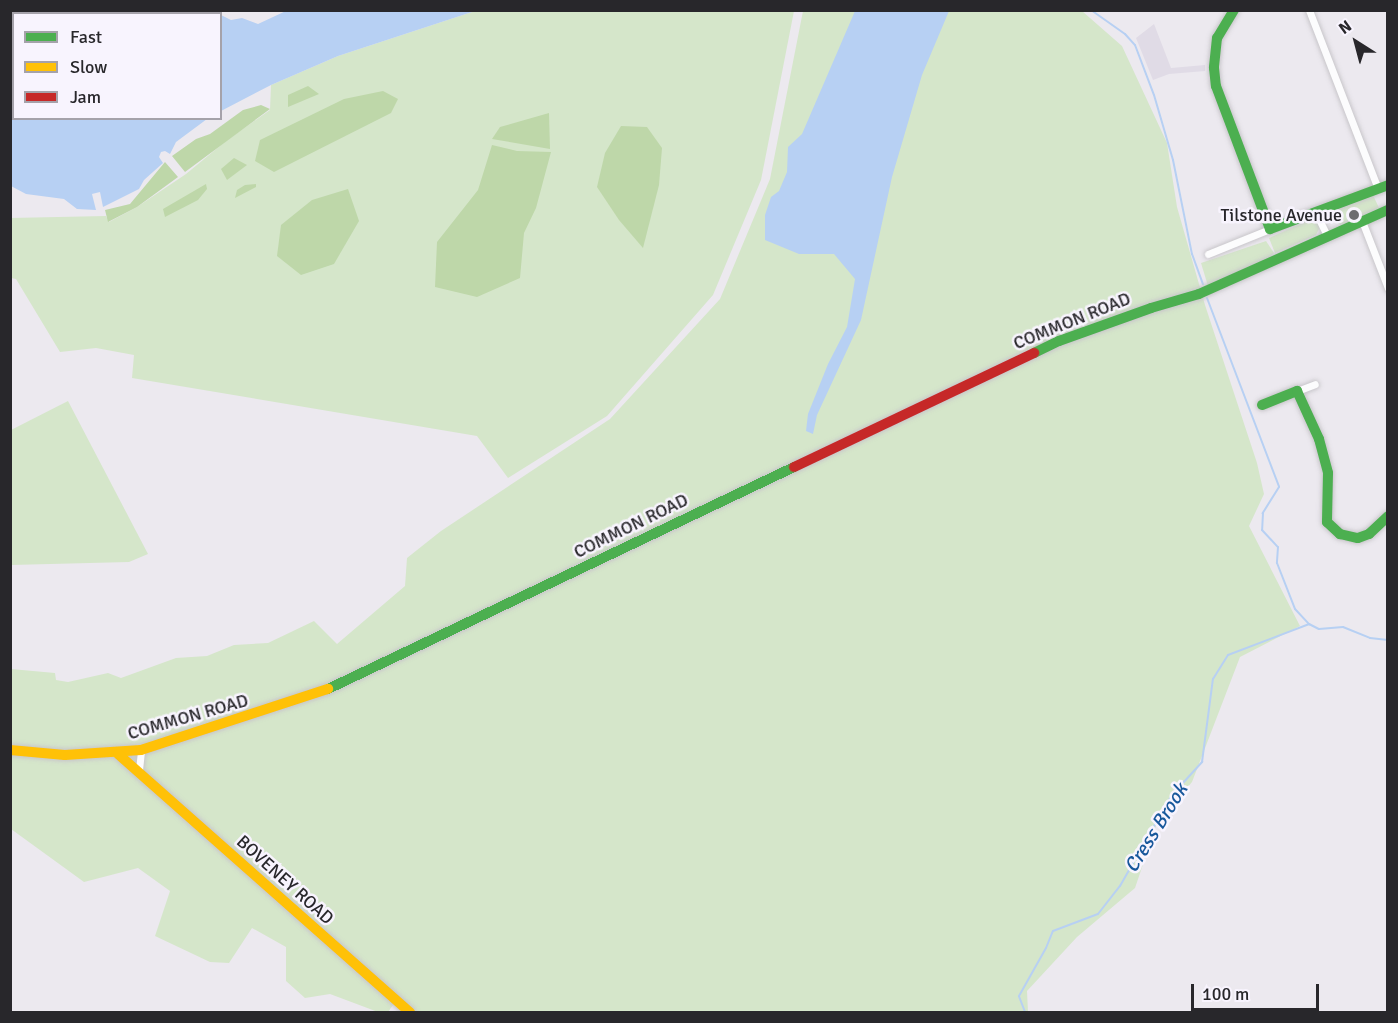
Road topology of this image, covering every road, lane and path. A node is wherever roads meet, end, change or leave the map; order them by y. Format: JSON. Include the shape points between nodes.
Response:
{"nodes":[{"id":1,"x":1234,"y":10,"type":"edge"},
{"id":2,"x":1308,"y":10,"type":"edge"},
{"id":3,"x":1383,"y":187,"type":"edge"},
{"id":4,"x":1388,"y":210,"type":"edge"},
{"id":5,"x":1316,"y":213,"type":"junction"},
{"id":6,"x":1362,"y":221,"type":"junction"},
{"id":7,"x":1269,"y":226,"type":"junction"},
{"id":8,"x":1327,"y":236,"type":"junction"},
{"id":9,"x":1208,"y":255,"type":"dead end"},
{"id":10,"x":1388,"y":288,"type":"edge"},
{"id":11,"x":1315,"y":384,"type":"dead end"},
{"id":12,"x":1297,"y":391,"type":"junction"},
{"id":13,"x":1263,"y":405,"type":"dead end"},
{"id":14,"x":1388,"y":516,"type":"edge"},
{"id":15,"x":10,"y":750,"type":"edge"},
{"id":16,"x":141,"y":750,"type":"junction"},
{"id":17,"x":118,"y":753,"type":"junction"},
{"id":18,"x":139,"y":770,"type":"junction"},
{"id":19,"x":410,"y":1012,"type":"edge"}],
"edges":[{"from":1,"to":7,"type":"main road","via":[[1217,38],[1216,86]]},
{"from":2,"to":3,"type":"street"},
{"from":3,"to":5,"type":"main road"},
{"from":4,"to":6,"type":"main road","name":"COMMON ROAD"},
{"from":5,"to":7,"type":"main road"},
{"from":5,"to":8,"type":"street"},
{"from":6,"to":8,"type":"main road","name":"COMMON ROAD"},
{"from":6,"to":10,"type":"street"},
{"from":7,"to":9,"type":"street"},
{"from":8,"to":16,"type":"main road","name":"COMMON ROAD","via":[[1199,294],[1059,341],[333,687]]},
{"from":11,"to":12,"type":"street"},
{"from":12,"to":13,"type":"main road"},
{"from":12,"to":14,"type":"main road","via":[[1319,439],[1328,473],[1327,522],[1340,534],[1358,538],[1369,534]]},
{"from":15,"to":17,"type":"main road","name":"COMMON ROAD","via":[[65,755]]},
{"from":16,"to":17,"type":"main road","name":"COMMON ROAD"},
{"from":16,"to":18,"type":"street"},
{"from":17,"to":18,"type":"main road","name":"BOVENEY ROAD"},
{"from":18,"to":19,"type":"main road","name":"BOVENEY ROAD"}]}
